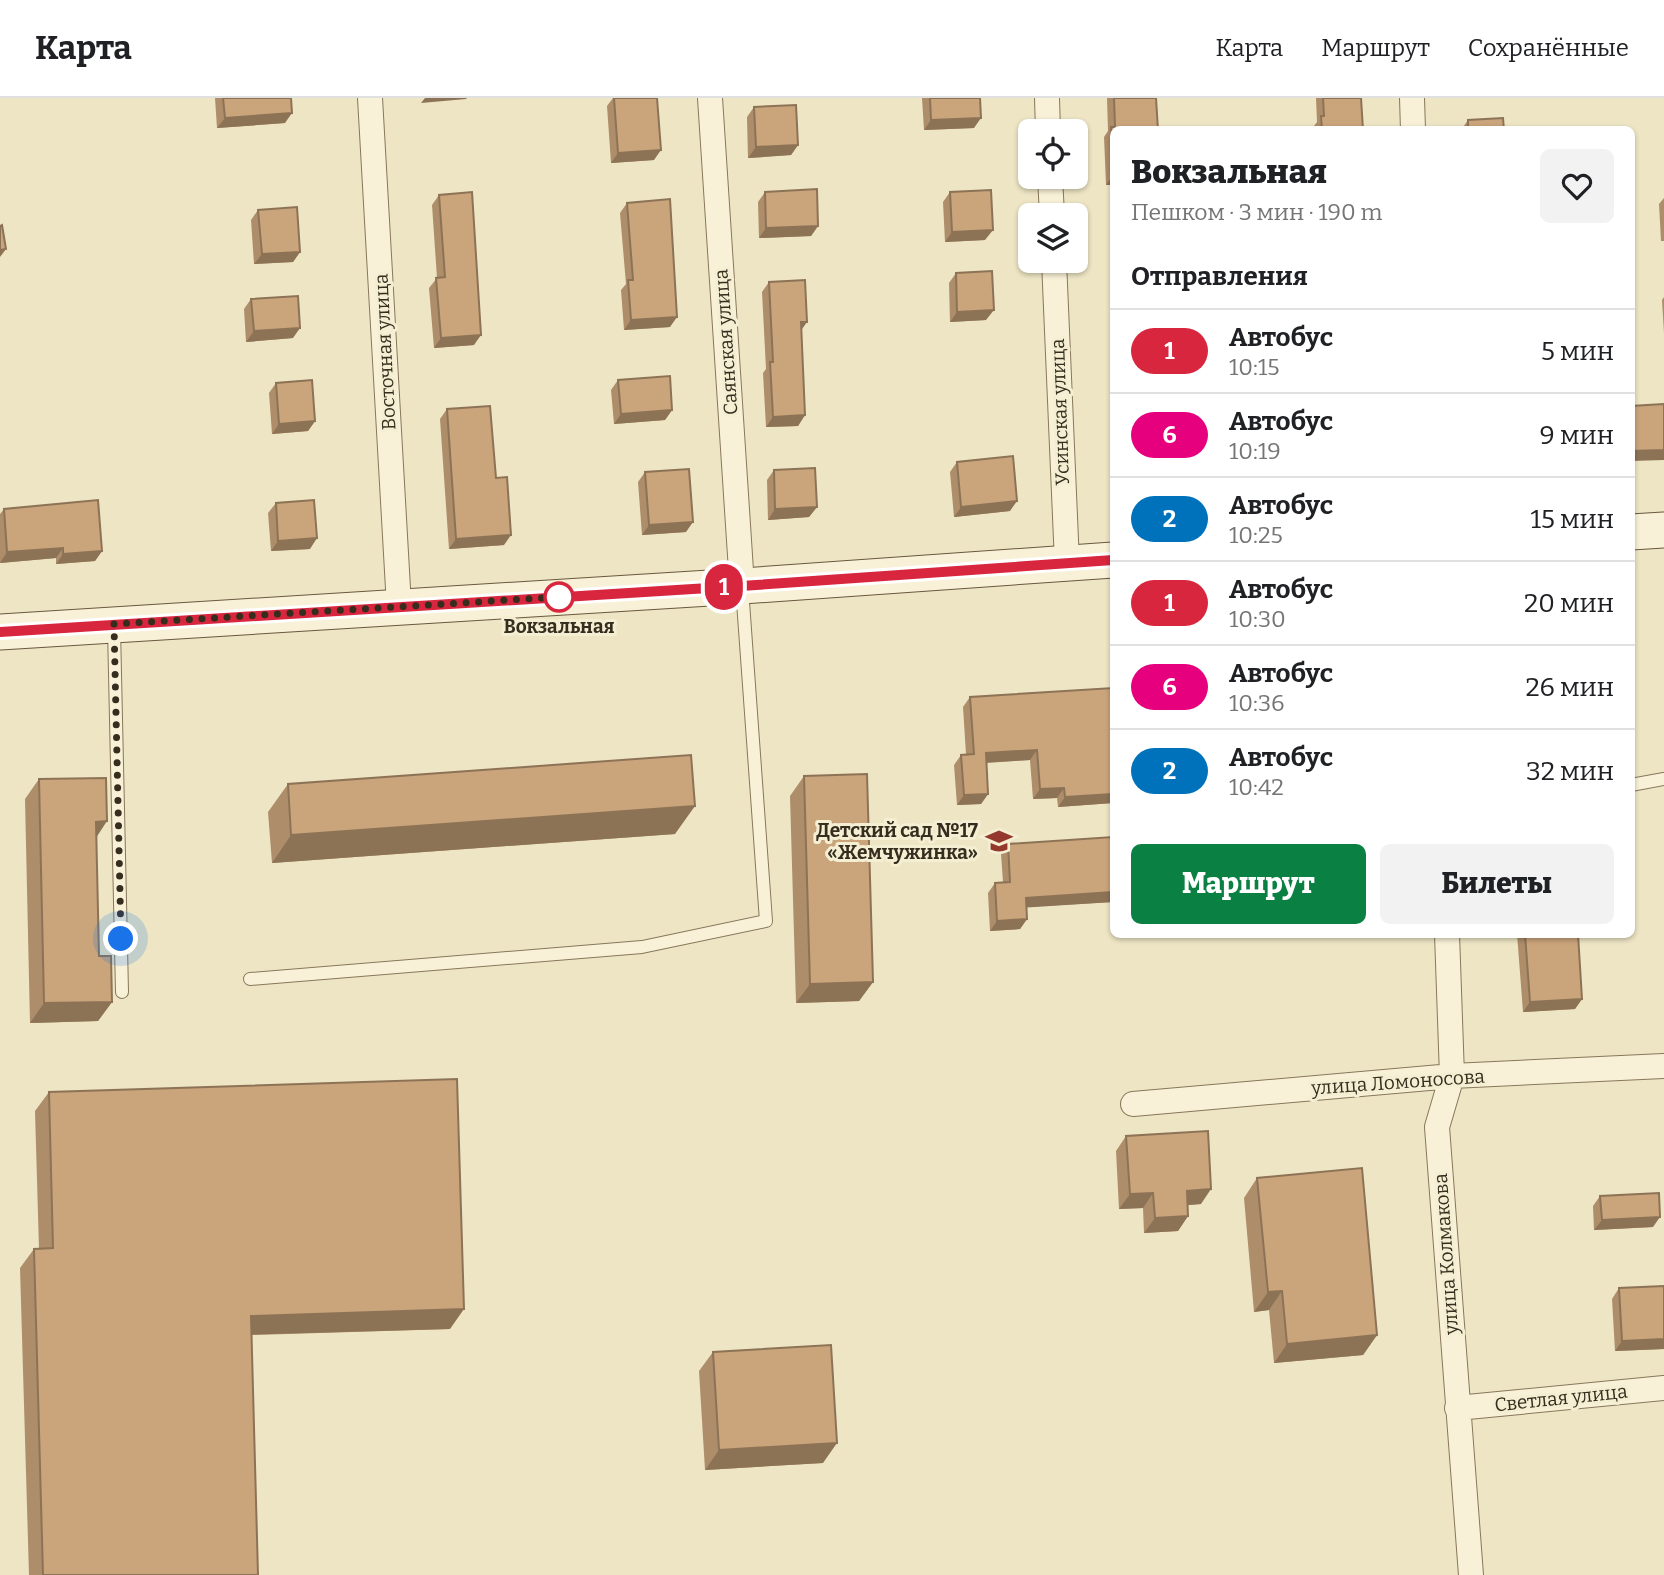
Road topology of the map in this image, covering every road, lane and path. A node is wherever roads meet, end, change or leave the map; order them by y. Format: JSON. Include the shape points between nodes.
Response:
{"nodes":[{"id":1,"x":370,"y":98,"type":"edge"},
{"id":2,"x":709,"y":98,"type":"edge"},
{"id":3,"x":1047,"y":98,"type":"edge"},
{"id":4,"x":1412,"y":98,"type":"edge"},
{"id":5,"x":1048,"y":119,"type":"edge"},
{"id":6,"x":1413,"y":126,"type":"edge"},
{"id":7,"x":1055,"y":273,"type":"edge"},
{"id":8,"x":1664,"y":530,"type":"edge"},
{"id":9,"x":1635,"y":532,"type":"edge"},
{"id":10,"x":1110,"y":560,"type":"edge"},
{"id":11,"x":1067,"y":563,"type":"junction"},
{"id":12,"x":741,"y":586,"type":"junction"},
{"id":13,"x":400,"y":606,"type":"junction"},
{"id":14,"x":114,"y":624,"type":"junction"},
{"id":15,"x":0,"y":632,"type":"edge"},
{"id":16,"x":1664,"y":779,"type":"edge"},
{"id":17,"x":1635,"y":784,"type":"edge"},
{"id":18,"x":1447,"y":938,"type":"edge"},
{"id":19,"x":250,"y":979,"type":"dead end"},
{"id":20,"x":122,"y":992,"type":"dead end"},
{"id":21,"x":1664,"y":1066,"type":"edge"},
{"id":22,"x":1452,"y":1076,"type":"junction"},
{"id":23,"x":1133,"y":1104,"type":"dead end"},
{"id":24,"x":1664,"y":1388,"type":"edge"},
{"id":25,"x":1457,"y":1408,"type":"junction"},
{"id":26,"x":1471,"y":1575,"type":"edge"}],
"edges":[{"from":1,"to":13,"type":"street","name":"Восточная улица"},
{"from":2,"to":12,"type":"street","name":"Саянская улица"},
{"from":3,"to":5,"type":"street"},
{"from":4,"to":6,"type":"street"},
{"from":7,"to":11,"type":"street","name":"Усинская улица"},
{"from":8,"to":9,"type":"street"},
{"from":10,"to":11,"type":"street"},
{"from":11,"to":12,"type":"street"},
{"from":12,"to":13,"type":"street"},
{"from":12,"to":19,"type":"lane","via":[[766,921],[642,947]]},
{"from":13,"to":14,"type":"street"},
{"from":14,"to":15,"type":"street"},
{"from":14,"to":20,"type":"lane"},
{"from":16,"to":17,"type":"lane"},
{"from":18,"to":22,"type":"street","name":"улица Колмакова"},
{"from":21,"to":22,"type":"street","name":"улица Ломоносова"},
{"from":22,"to":23,"type":"street","name":"улица Ломоносова"},
{"from":22,"to":25,"type":"street","name":"улица Колмакова","via":[[1437,1127]]},
{"from":24,"to":25,"type":"street","name":"Светлая улица"},
{"from":25,"to":26,"type":"street","name":"улица Колмакова"}]}
